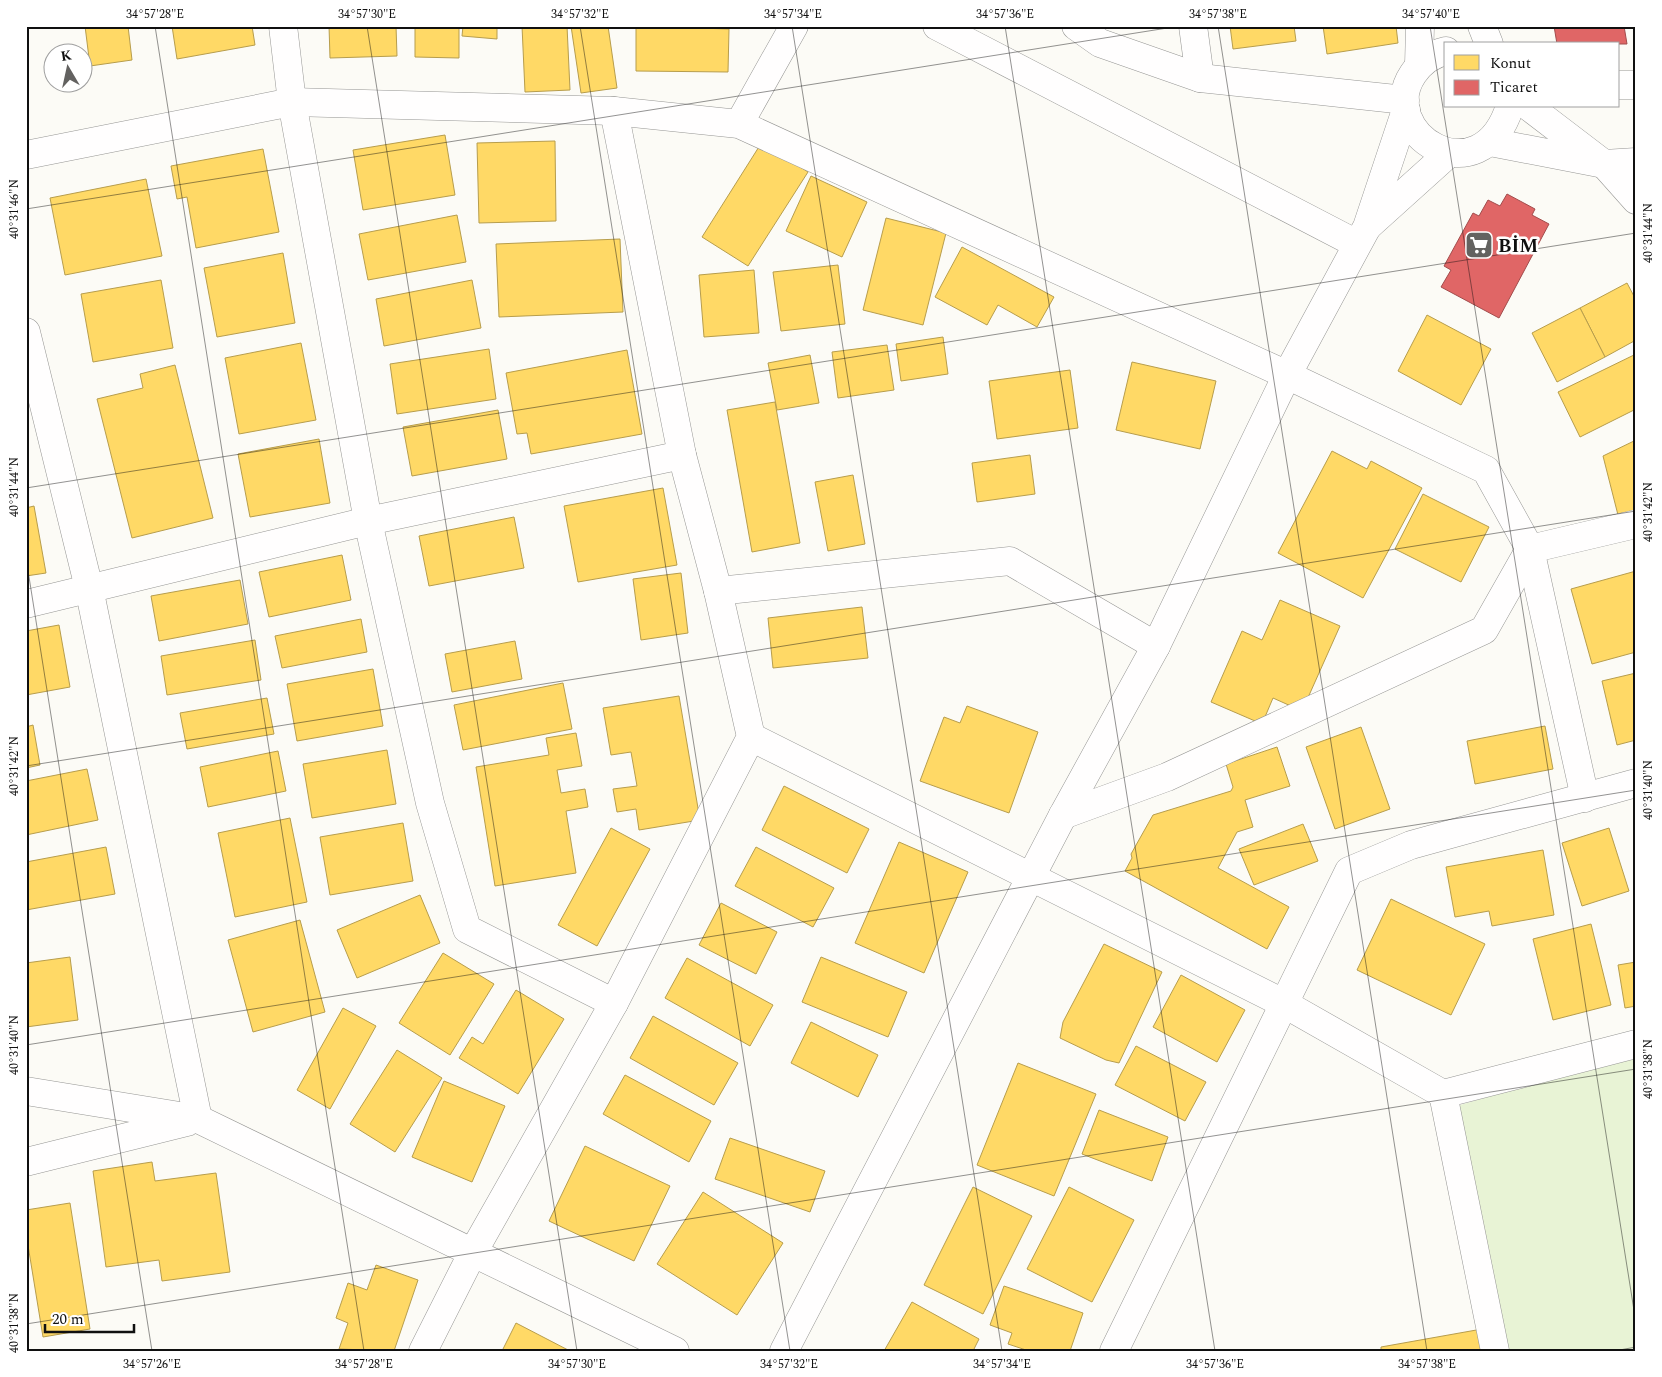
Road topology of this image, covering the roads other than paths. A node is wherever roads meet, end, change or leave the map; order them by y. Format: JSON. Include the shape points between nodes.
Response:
{"nodes":[{"id":1,"x":283,"y":26,"type":"edge"},
{"id":2,"x":794,"y":26,"type":"edge"},
{"id":3,"x":937,"y":26,"type":"edge"},
{"id":4,"x":1076,"y":26,"type":"edge"},
{"id":5,"x":1193,"y":26,"type":"edge"},
{"id":6,"x":1420,"y":26,"type":"edge"},
{"id":7,"x":1482,"y":26,"type":"edge"},
{"id":8,"x":1488,"y":42,"type":"edge"},
{"id":9,"x":1444,"y":51,"type":"edge"},
{"id":10,"x":1419,"y":65,"type":"junction"},
{"id":11,"x":1200,"y":78,"type":"junction"},
{"id":12,"x":1620,"y":85,"type":"edge"},
{"id":13,"x":1636,"y":85,"type":"edge"},
{"id":14,"x":292,"y":102,"type":"junction"},
{"id":15,"x":1405,"y":105,"type":"junction"},
{"id":16,"x":1509,"y":108,"type":"edge"},
{"id":17,"x":1531,"y":108,"type":"edge"},
{"id":18,"x":614,"y":111,"type":"junction"},
{"id":19,"x":739,"y":124,"type":"junction"},
{"id":20,"x":1490,"y":142,"type":"junction"},
{"id":21,"x":1449,"y":153,"type":"junction"},
{"id":22,"x":26,"y":155,"type":"edge"},
{"id":23,"x":1636,"y":162,"type":"edge"},
{"id":24,"x":1604,"y":164,"type":"junction"},
{"id":25,"x":1636,"y":200,"type":"edge"},
{"id":26,"x":1362,"y":235,"type":"junction"},
{"id":27,"x":26,"y":332,"type":"edge"},
{"id":28,"x":1287,"y":375,"type":"junction"},
{"id":29,"x":682,"y":455,"type":"junction"},
{"id":30,"x":368,"y":521,"type":"junction"},
{"id":31,"x":1636,"y":524,"type":"edge"},
{"id":32,"x":1530,"y":549,"type":"junction"},
{"id":33,"x":90,"y":588,"type":"junction"},
{"id":34,"x":718,"y":591,"type":"junction"},
{"id":35,"x":26,"y":604,"type":"edge"},
{"id":36,"x":1156,"y":646,"type":"junction"},
{"id":37,"x":751,"y":737,"type":"junction"},
{"id":38,"x":1634,"y":790,"type":"edge"},
{"id":39,"x":1585,"y":798,"type":"junction"},
{"id":40,"x":1064,"y":815,"type":"junction"},
{"id":41,"x":1032,"y":877,"type":"junction"},
{"id":42,"x":614,"y":1003,"type":"junction"},
{"id":43,"x":1283,"y":1003,"type":"junction"},
{"id":44,"x":1636,"y":1044,"type":"edge"},
{"id":45,"x":26,"y":1091,"type":"edge"},
{"id":46,"x":1443,"y":1094,"type":"junction"},
{"id":47,"x":198,"y":1119,"type":"junction"},
{"id":48,"x":26,"y":1162,"type":"edge"},
{"id":49,"x":472,"y":1254,"type":"junction"},
{"id":50,"x":423,"y":1351,"type":"edge"},
{"id":51,"x":675,"y":1351,"type":"edge"},
{"id":52,"x":784,"y":1351,"type":"edge"},
{"id":53,"x":1114,"y":1351,"type":"edge"},
{"id":54,"x":1495,"y":1351,"type":"edge"}],
"edges":[{"from":1,"to":14,"type":"street"},
{"from":2,"to":19,"type":"street"},
{"from":3,"to":26,"type":"street"},
{"from":4,"to":11,"type":"street","via":[[1100,43]]},
{"from":5,"to":11,"type":"street"},
{"from":6,"to":10,"type":"street"},
{"from":7,"to":8,"type":"street"},
{"from":9,"to":10,"type":"street","via":[[1437,52]]},
{"from":10,"to":15,"type":"street","via":[[1410,78]]},
{"from":11,"to":15,"type":"street"},
{"from":12,"to":13,"type":"street"},
{"from":14,"to":18,"type":"street"},
{"from":14,"to":22,"type":"street"},
{"from":14,"to":30,"type":"street"},
{"from":15,"to":21,"type":"street","via":[[1413,130],[1429,145]]},
{"from":15,"to":26,"type":"street"},
{"from":16,"to":20,"type":"street","via":[[1504,126]]},
{"from":17,"to":24,"type":"street"},
{"from":18,"to":19,"type":"street"},
{"from":18,"to":29,"type":"street"},
{"from":19,"to":28,"type":"street"},
{"from":20,"to":21,"type":"street","via":[[1471,152]]},
{"from":20,"to":24,"type":"street"},
{"from":21,"to":26,"type":"street"},
{"from":23,"to":24,"type":"street"},
{"from":24,"to":25,"type":"street"},
{"from":26,"to":28,"type":"street"},
{"from":27,"to":33,"type":"street"},
{"from":28,"to":32,"type":"street","via":[[1486,470]]},
{"from":28,"to":36,"type":"street"},
{"from":29,"to":30,"type":"street"},
{"from":29,"to":34,"type":"street"},
{"from":30,"to":33,"type":"street"},
{"from":30,"to":42,"type":"street","via":[[430,803],[467,929]]},
{"from":31,"to":32,"type":"street"},
{"from":32,"to":39,"type":"street"},
{"from":32,"to":40,"type":"street","via":[[1484,630],[1167,777]]},
{"from":33,"to":35,"type":"street"},
{"from":33,"to":47,"type":"street"},
{"from":34,"to":36,"type":"street","via":[[1010,561]]},
{"from":34,"to":37,"type":"street"},
{"from":36,"to":40,"type":"street"},
{"from":37,"to":41,"type":"street"},
{"from":37,"to":42,"type":"street"},
{"from":38,"to":39,"type":"street"},
{"from":39,"to":43,"type":"street","via":[[1411,846],[1349,871]]},
{"from":40,"to":41,"type":"street"},
{"from":41,"to":43,"type":"street"},
{"from":41,"to":52,"type":"street"},
{"from":42,"to":49,"type":"street"},
{"from":43,"to":46,"type":"street"},
{"from":43,"to":53,"type":"street"},
{"from":44,"to":46,"type":"street"},
{"from":45,"to":47,"type":"street"},
{"from":46,"to":54,"type":"street"},
{"from":47,"to":48,"type":"street"},
{"from":47,"to":49,"type":"street"},
{"from":49,"to":50,"type":"street"},
{"from":49,"to":51,"type":"street"}]}
